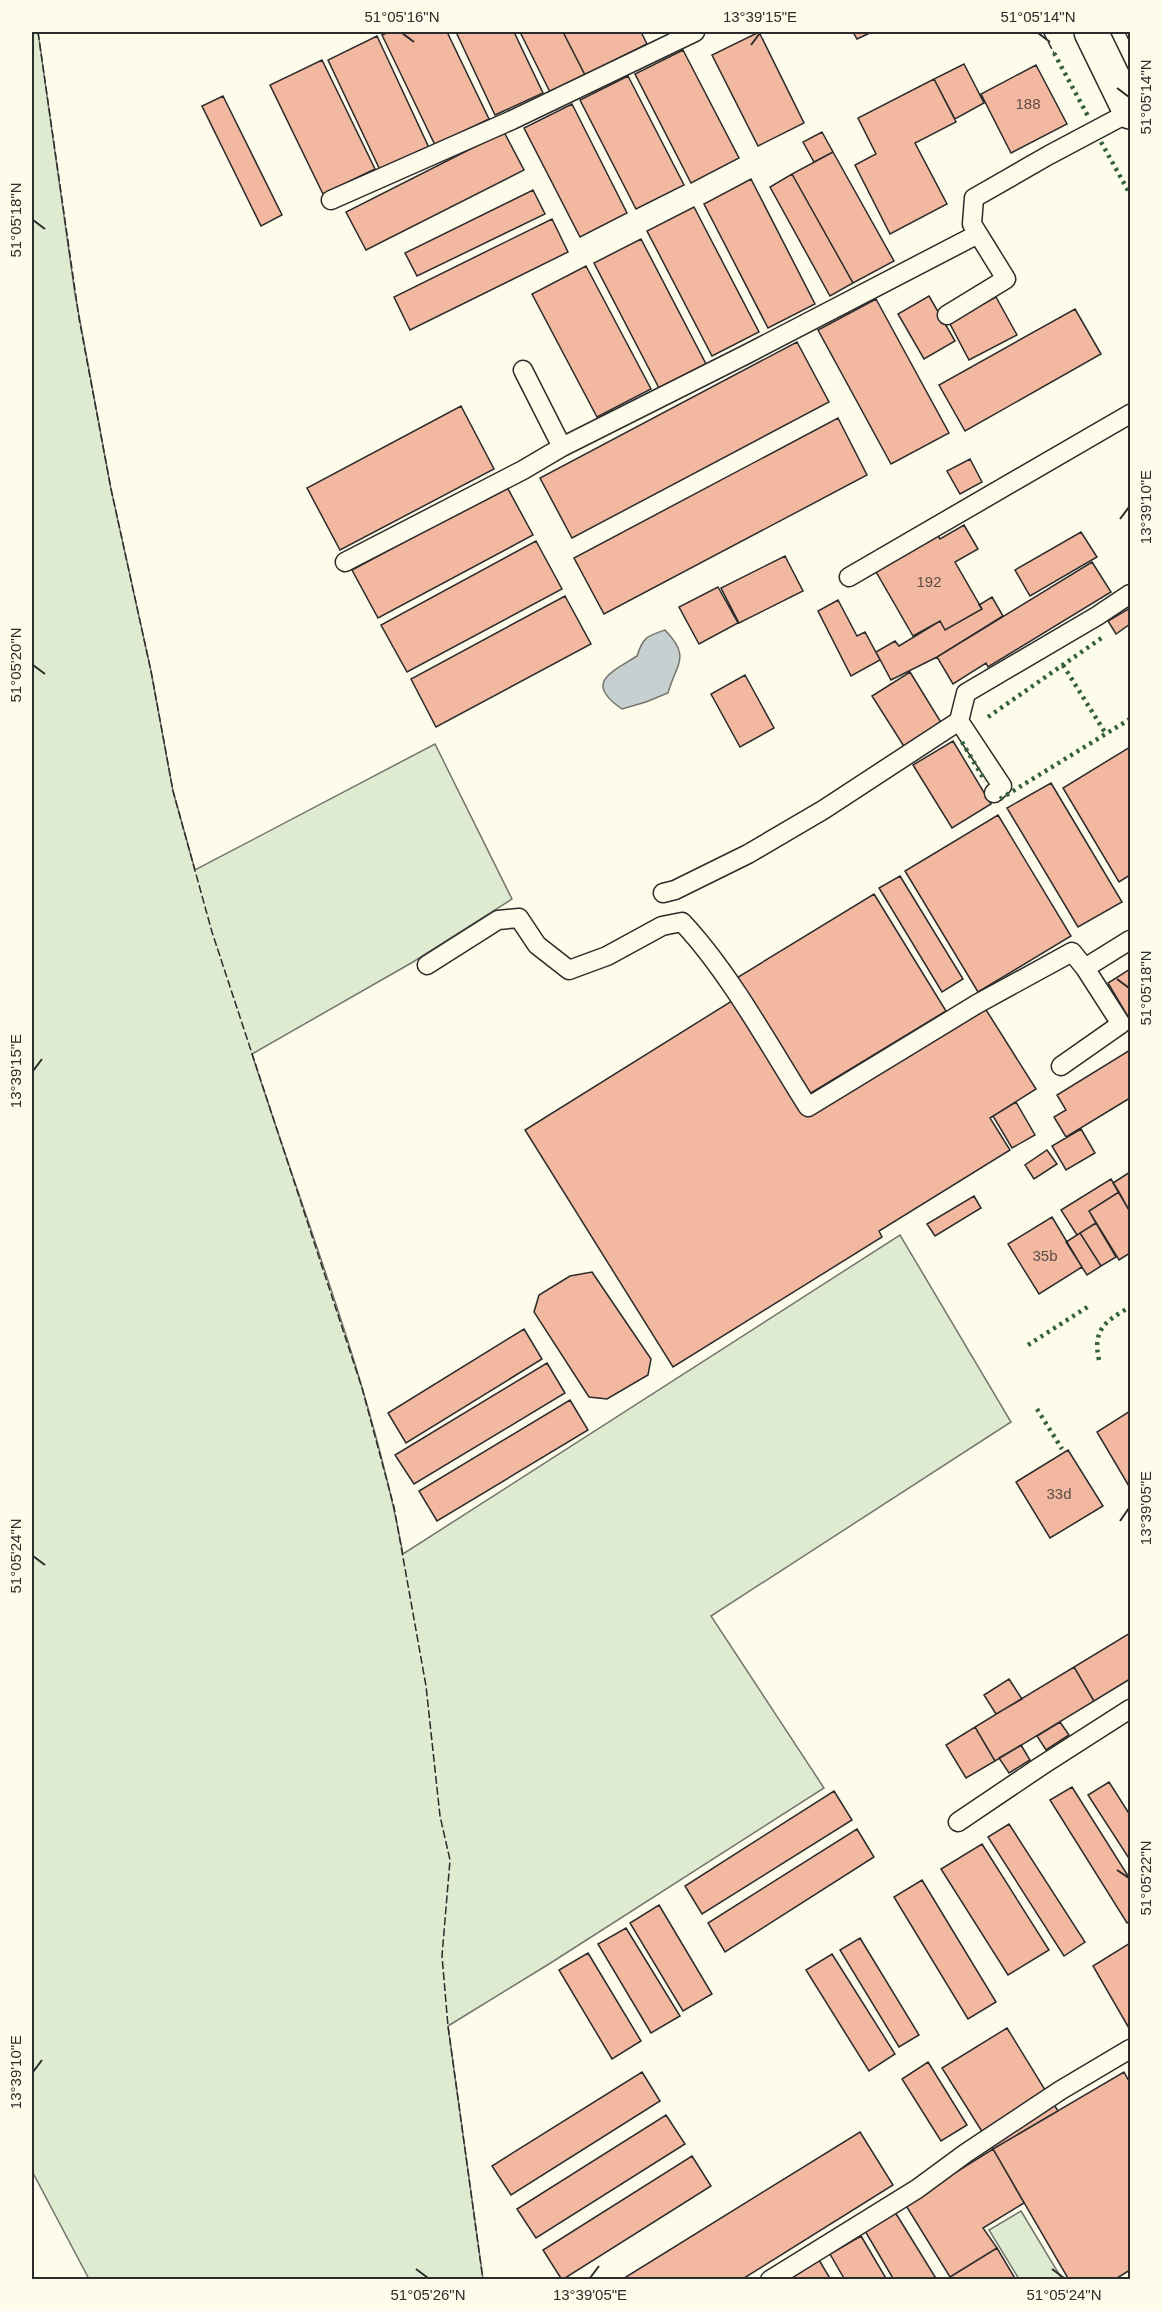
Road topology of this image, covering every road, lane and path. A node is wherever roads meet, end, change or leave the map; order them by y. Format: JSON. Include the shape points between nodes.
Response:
{"nodes":[{"id":1,"x":695,"y":32,"type":"edge"},
{"id":2,"x":1091,"y":32,"type":"edge"},
{"id":3,"x":1131,"y":112,"type":"edge"},
{"id":4,"x":332,"y":200,"type":"dead end"},
{"id":5,"x":978,"y":234,"type":"junction"},
{"id":6,"x":947,"y":315,"type":"dead end"},
{"id":7,"x":523,"y":370,"type":"dead end"},
{"id":8,"x":1131,"y":414,"type":"edge"},
{"id":9,"x":562,"y":447,"type":"junction"},
{"id":10,"x":345,"y":561,"type":"dead end"},
{"id":11,"x":849,"y":578,"type":"dead end"},
{"id":12,"x":1131,"y":594,"type":"edge"},
{"id":13,"x":959,"y":721,"type":"junction"},
{"id":14,"x":994,"y":793,"type":"dead end"},
{"id":15,"x":663,"y":893,"type":"dead end"},
{"id":16,"x":1131,"y":940,"type":"edge"},
{"id":17,"x":427,"y":965,"type":"dead end"},
{"id":18,"x":1085,"y":968,"type":"junction"},
{"id":19,"x":1061,"y":1066,"type":"dead end"},
{"id":20,"x":1131,"y":1709,"type":"edge"},
{"id":21,"x":958,"y":1822,"type":"dead end"},
{"id":22,"x":1131,"y":2049,"type":"edge"},
{"id":23,"x":770,"y":2280,"type":"edge"}],
"edges":[{"from":1,"to":4,"type":"lane","via":[[512,120]]},
{"from":2,"to":3,"type":"street"},
{"from":3,"to":5,"type":"lane","via":[[974,198],[972,224]]},
{"from":5,"to":6,"type":"lane","via":[[1006,279]]},
{"from":5,"to":9,"type":"lane"},
{"from":7,"to":9,"type":"lane"},
{"from":8,"to":11,"type":"lane"},
{"from":9,"to":10,"type":"lane"},
{"from":12,"to":13,"type":"lane","via":[[966,693]]},
{"from":13,"to":14,"type":"lane","via":[[1002,786]]},
{"from":13,"to":15,"type":"lane","via":[[757,849]]},
{"from":16,"to":18,"type":"lane"},
{"from":17,"to":18,"type":"lane","via":[[498,920],[519,918],[537,945],[569,970],[607,956],[662,926],[682,922],[701,941],[728,980],[808,1107],[977,1004],[1072,952]]},
{"from":18,"to":19,"type":"lane","via":[[1121,1024]]},
{"from":20,"to":21,"type":"lane"},
{"from":22,"to":23,"type":"lane","via":[[1061,2090],[917,2189]]}]}
